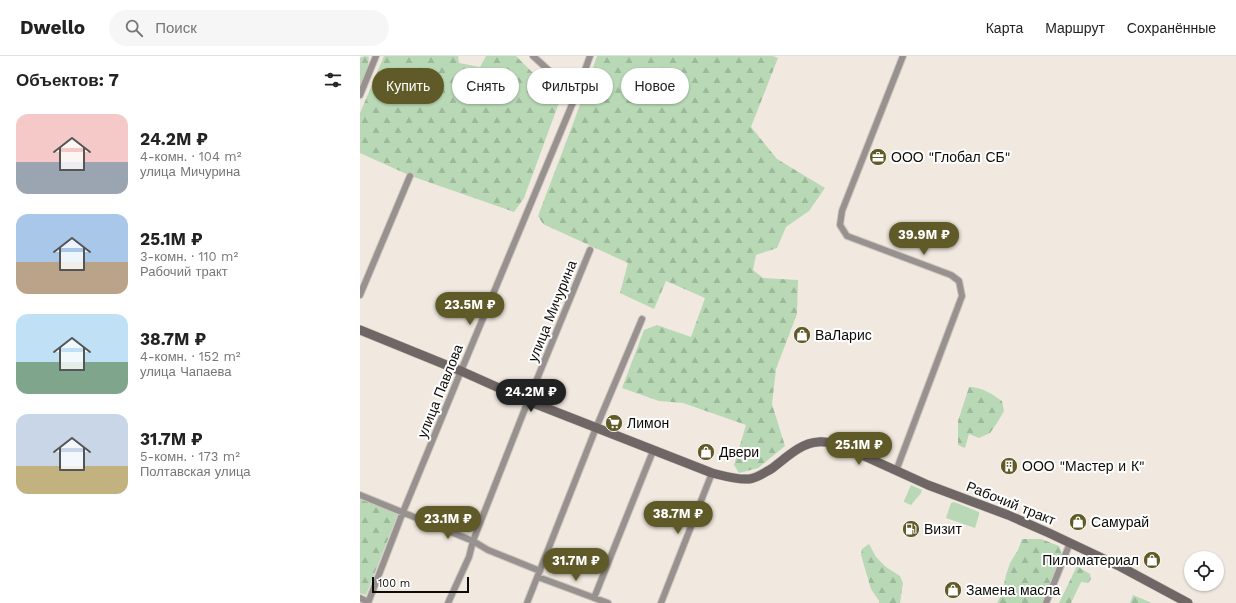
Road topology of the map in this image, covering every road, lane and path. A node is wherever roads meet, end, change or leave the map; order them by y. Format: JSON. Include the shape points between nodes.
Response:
{"nodes":[{"id":1,"x":376,"y":56,"type":"edge"},
{"id":2,"x":533,"y":56,"type":"edge"},
{"id":3,"x":590,"y":56,"type":"edge"},
{"id":4,"x":903,"y":56,"type":"edge"},
{"id":5,"x":546,"y":68,"type":"edge"},
{"id":6,"x":586,"y":68,"type":"edge"},
{"id":7,"x":360,"y":95,"type":"edge"},
{"id":8,"x":572,"y":104,"type":"edge"},
{"id":9,"x":410,"y":176,"type":"dead end"},
{"id":10,"x":590,"y":250,"type":"dead end"},
{"id":11,"x":360,"y":295,"type":"edge"},
{"id":12,"x":642,"y":319,"type":"dead end"},
{"id":13,"x":360,"y":330,"type":"edge"},
{"id":14,"x":461,"y":371,"type":"junction"},
{"id":15,"x":528,"y":401,"type":"junction"},
{"id":16,"x":596,"y":428,"type":"junction"},
{"id":17,"x":653,"y":451,"type":"junction"},
{"id":18,"x":896,"y":471,"type":"junction"},
{"id":19,"x":712,"y":473,"type":"junction"},
{"id":20,"x":360,"y":495,"type":"edge"},
{"id":21,"x":403,"y":512,"type":"junction"},
{"id":22,"x":473,"y":541,"type":"junction"},
{"id":23,"x":1070,"y":543,"type":"junction"},
{"id":24,"x":539,"y":574,"type":"junction"},
{"id":25,"x":360,"y":598,"type":"edge"},
{"id":26,"x":594,"y":598,"type":"junction"},
{"id":27,"x":368,"y":603,"type":"edge"},
{"id":28,"x":448,"y":603,"type":"edge"},
{"id":29,"x":527,"y":603,"type":"edge"},
{"id":30,"x":608,"y":603,"type":"edge"},
{"id":31,"x":662,"y":603,"type":"edge"},
{"id":32,"x":1046,"y":603,"type":"edge"},
{"id":33,"x":1188,"y":603,"type":"edge"}],
"edges":[{"from":1,"to":7,"type":"street"},
{"from":2,"to":5,"type":"street"},
{"from":3,"to":6,"type":"street","name":"улица Павлова"},
{"from":4,"to":18,"type":"street","via":[[842,211],[840,225],[847,236],[951,275],[959,281],[962,296]]},
{"from":8,"to":14,"type":"street","name":"улица Павлова"},
{"from":9,"to":11,"type":"street"},
{"from":10,"to":15,"type":"street","name":"улица Мичурина"},
{"from":12,"to":16,"type":"street"},
{"from":13,"to":14,"type":"street"},
{"from":14,"to":15,"type":"street"},
{"from":14,"to":21,"type":"street","name":"улица Павлова"},
{"from":15,"to":16,"type":"street"},
{"from":15,"to":22,"type":"street","name":"улица Мичурина"},
{"from":16,"to":17,"type":"street"},
{"from":16,"to":24,"type":"street"},
{"from":17,"to":19,"type":"street"},
{"from":17,"to":26,"type":"street"},
{"from":18,"to":19,"type":"street","name":"Рабочий тракт","via":[[842,446],[818,442],[805,446],[760,475],[749,479]]},
{"from":18,"to":23,"type":"street","name":"Рабочий тракт","via":[[1008,515]]},
{"from":19,"to":31,"type":"street"},
{"from":20,"to":21,"type":"street"},
{"from":21,"to":22,"type":"street"},
{"from":21,"to":27,"type":"street","name":"улица Павлова"},
{"from":22,"to":24,"type":"street"},
{"from":22,"to":28,"type":"street","name":"улица Мичурина","via":[[469,557]]},
{"from":23,"to":32,"type":"street"},
{"from":23,"to":33,"type":"street","name":"Рабочий тракт"},
{"from":24,"to":26,"type":"street"},
{"from":24,"to":29,"type":"street"},
{"from":25,"to":27,"type":"street"},
{"from":26,"to":30,"type":"street"}]}
